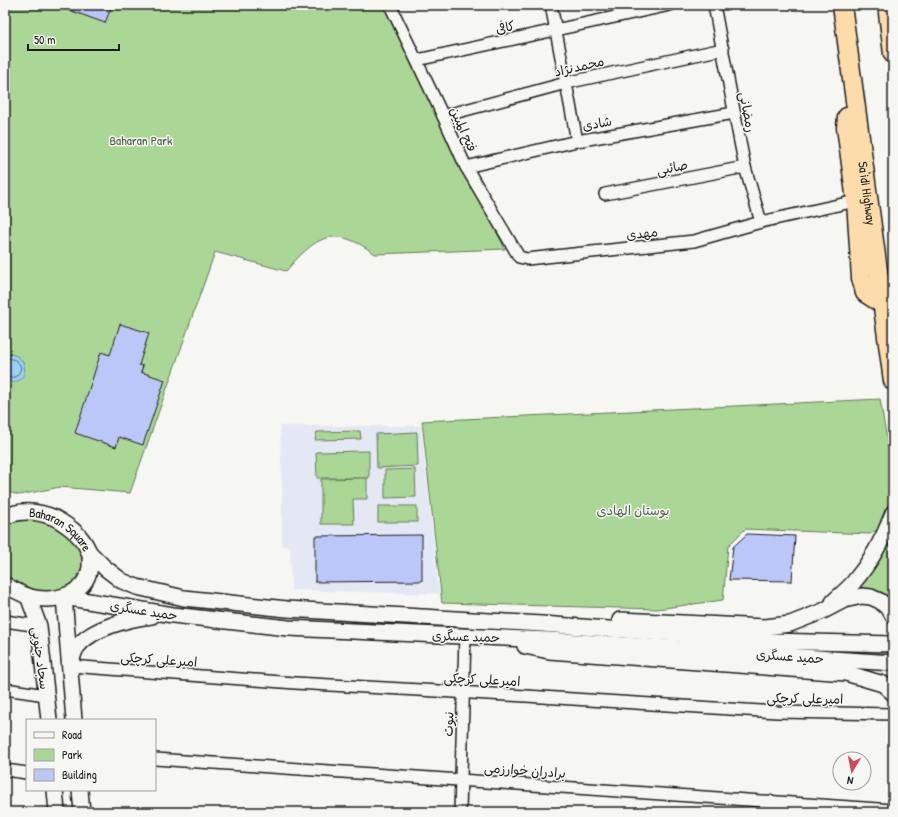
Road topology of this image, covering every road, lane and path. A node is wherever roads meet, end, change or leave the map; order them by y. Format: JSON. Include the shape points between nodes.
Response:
{"nodes":[{"id":1,"x":392,"y":5,"type":"edge"},
{"id":2,"x":551,"y":5,"type":"edge"},
{"id":3,"x":670,"y":5,"type":"edge"},
{"id":4,"x":714,"y":5,"type":"edge"},
{"id":5,"x":842,"y":5,"type":"edge"},
{"id":6,"x":887,"y":5,"type":"edge"},
{"id":7,"x":556,"y":30,"type":"junction"},
{"id":8,"x":723,"y":49,"type":"junction"},
{"id":9,"x":893,"y":54,"type":"edge"},
{"id":10,"x":417,"y":60,"type":"junction"},
{"id":11,"x":566,"y":83,"type":"junction"},
{"id":12,"x":856,"y":105,"type":"junction"},
{"id":13,"x":734,"y":113,"type":"junction"},
{"id":14,"x":443,"y":116,"type":"junction"},
{"id":15,"x":577,"y":141,"type":"junction"},
{"id":16,"x":745,"y":167,"type":"junction"},
{"id":17,"x":466,"y":168,"type":"junction"},
{"id":18,"x":605,"y":194,"type":"dead end"},
{"id":19,"x":856,"y":201,"type":"junction"},
{"id":20,"x":761,"y":222,"type":"junction"},
{"id":21,"x":523,"y":258,"type":"joint"},
{"id":22,"x":882,"y":304,"type":"junction"},
{"id":23,"x":893,"y":381,"type":"edge"},
{"id":24,"x":8,"y":512,"type":"edge"},
{"id":25,"x":893,"y":513,"type":"edge"},
{"id":26,"x":89,"y":552,"type":"junction"},
{"id":27,"x":5,"y":585,"type":"edge"},
{"id":28,"x":28,"y":596,"type":"junction"},
{"id":29,"x":64,"y":597,"type":"junction"},
{"id":30,"x":823,"y":611,"type":"junction"},
{"id":31,"x":174,"y":615,"type":"junction"},
{"id":32,"x":893,"y":616,"type":"edge"},
{"id":33,"x":459,"y":619,"type":"junction"},
{"id":34,"x":5,"y":621,"type":"edge"},
{"id":35,"x":38,"y":626,"type":"junction"},
{"id":36,"x":470,"y":636,"type":"junction"},
{"id":37,"x":893,"y":644,"type":"edge"},
{"id":38,"x":893,"y":663,"type":"edge"},
{"id":39,"x":70,"y":666,"type":"junction"},
{"id":40,"x":890,"y":686,"type":"edge"},
{"id":41,"x":5,"y":689,"type":"edge"},
{"id":42,"x":463,"y":692,"type":"junction"},
{"id":43,"x":46,"y":695,"type":"junction"},
{"id":44,"x":893,"y":714,"type":"edge"},
{"id":45,"x":49,"y":719,"type":"edge"},
{"id":46,"x":74,"y":719,"type":"edge"},
{"id":47,"x":156,"y":759,"type":"edge"},
{"id":48,"x":5,"y":770,"type":"edge"},
{"id":49,"x":26,"y":773,"type":"edge"},
{"id":50,"x":461,"y":780,"type":"junction"},
{"id":51,"x":55,"y":791,"type":"edge"},
{"id":52,"x":80,"y":791,"type":"edge"},
{"id":53,"x":893,"y":810,"type":"edge"},
{"id":54,"x":57,"y":812,"type":"edge"},
{"id":55,"x":82,"y":812,"type":"edge"},
{"id":56,"x":460,"y":812,"type":"edge"}],
"edges":[{"from":1,"to":10,"type":"street","name":"فتح المبین"},
{"from":2,"to":7,"type":"street"},
{"from":3,"to":7,"type":"street","name":"کافی"},
{"from":4,"to":8,"type":"street","name":"رمضانی"},
{"from":5,"to":12,"type":"highway","name":"Sa'idi Highway"},
{"from":6,"to":9,"type":"highway"},
{"from":7,"to":10,"type":"street","name":"کافی"},
{"from":7,"to":11,"type":"street"},
{"from":8,"to":11,"type":"street","name":"محمدنژاد"},
{"from":8,"to":13,"type":"street","name":"رمضانی"},
{"from":10,"to":14,"type":"street","name":"فتح المبین"},
{"from":11,"to":14,"type":"street","name":"محمدنژاد"},
{"from":11,"to":15,"type":"street"},
{"from":12,"to":19,"type":"highway","via":[[849,112],[846,127]]},
{"from":12,"to":22,"type":"highway","name":"Sa'idi Highway"},
{"from":13,"to":15,"type":"street","name":"شادی"},
{"from":13,"to":16,"type":"street","name":"رمضانی"},
{"from":14,"to":17,"type":"street","name":"فتح المبین"},
{"from":15,"to":17,"type":"street","name":"شادی"},
{"from":16,"to":18,"type":"street","name":"صائبی"},
{"from":16,"to":20,"type":"street","name":"رمضانی"},
{"from":17,"to":21,"type":"street","name":"فتح المبین","via":[[519,256]]},
{"from":19,"to":20,"type":"street","name":"مهدی"},
{"from":19,"to":22,"type":"highway","via":[[860,278],[865,293]]},
{"from":20,"to":21,"type":"street","name":"مهدی","via":[[694,241]]},
{"from":22,"to":23,"type":"highway","name":"Sa'idi Highway"},
{"from":24,"to":26,"type":"main road","name":"Baharan Square","via":[[26,511],[48,515],[68,525],[81,537]]},
{"from":25,"to":30,"type":"main road","via":[[882,541],[864,569]]},
{"from":26,"to":29,"type":"main road","name":"Baharan Square","via":[[90,564],[86,580],[76,591]]},
{"from":26,"to":33,"type":"main road","name":"حمید عسگری","via":[[122,581],[184,598],[287,609]]},
{"from":27,"to":28,"type":"main road","name":"Baharan Square"},
{"from":28,"to":29,"type":"main road","name":"Baharan Square","via":[[48,599]]},
{"from":28,"to":35,"type":"main road","name":"سجاد جنوبی"},
{"from":29,"to":31,"type":"main road","name":"حمید عسگری"},
{"from":29,"to":39,"type":"main road","name":"سجاد جنوبی"},
{"from":30,"to":32,"type":"main road","via":[[844,600],[862,596],[880,600]]},
{"from":30,"to":33,"type":"main road","via":[[790,624],[765,627],[550,617]]},
{"from":31,"to":36,"type":"main road","name":"حمید عسگری","via":[[288,628]]},
{"from":31,"to":39,"type":"main road","via":[[140,617],[113,624],[77,646]]},
{"from":33,"to":37,"type":"main road","name":"حمید عسگری","via":[[770,641]]},
{"from":34,"to":35,"type":"street"},
{"from":35,"to":43,"type":"main road","name":"سجاد جنوبی"},
{"from":36,"to":38,"type":"main road","name":"حمید عسگری"},
{"from":36,"to":40,"type":"main road","via":[[549,651],[846,673]]},
{"from":36,"to":42,"type":"street","name":"نبوت"},
{"from":39,"to":42,"type":"street","name":"امیرعلی کرچکی","via":[[295,683]]},
{"from":39,"to":46,"type":"main road","name":"سجاد جنوبی"},
{"from":41,"to":43,"type":"street"},
{"from":42,"to":44,"type":"street","name":"امیرعلی کرچکی","via":[[777,712]]},
{"from":42,"to":50,"type":"street","name":"نبوت"},
{"from":43,"to":45,"type":"main road","name":"سجاد جنوبی"},
{"from":47,"to":50,"type":"street","name":"برادران خوارزمی"},
{"from":48,"to":49,"type":"street"},
{"from":50,"to":53,"type":"street","name":"برادران خوارزمی"},
{"from":50,"to":56,"type":"street","name":"نبوت"},
{"from":51,"to":54,"type":"main road"},
{"from":52,"to":55,"type":"main road"}]}
